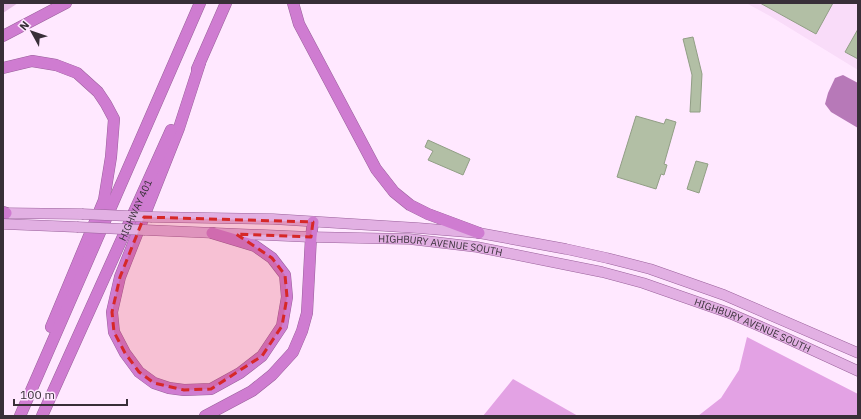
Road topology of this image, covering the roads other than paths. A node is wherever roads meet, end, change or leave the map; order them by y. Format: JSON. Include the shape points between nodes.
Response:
{"nodes":[{"id":1,"x":66,"y":3,"type":"edge"},
{"id":2,"x":200,"y":3,"type":"edge"},
{"id":3,"x":226,"y":3,"type":"edge"},
{"id":4,"x":294,"y":3,"type":"edge"},
{"id":5,"x":3,"y":36,"type":"edge"},
{"id":6,"x":200,"y":63,"type":"junction"},
{"id":7,"x":3,"y":68,"type":"edge"},
{"id":8,"x":4,"y":216,"type":"edge"},
{"id":9,"x":313,"y":222,"type":"junction"},
{"id":10,"x":212,"y":233,"type":"junction"},
{"id":11,"x":480,"y":233,"type":"junction"},
{"id":12,"x":311,"y":237,"type":"junction"},
{"id":13,"x":858,"y":353,"type":"edge"},
{"id":14,"x":858,"y":371,"type":"edge"},
{"id":15,"x":26,"y":403,"type":"junction"},
{"id":16,"x":20,"y":416,"type":"edge"},
{"id":17,"x":42,"y":416,"type":"edge"},
{"id":18,"x":205,"y":416,"type":"edge"}],
"edges":[{"from":1,"to":5,"type":"highway"},
{"from":2,"to":15,"type":"highway"},
{"from":3,"to":6,"type":"highway","name":"HIGHWAY 401"},
{"from":4,"to":11,"type":"highway","via":[[299,24],[376,169],[394,192],[422,211]]},
{"from":6,"to":10,"type":"highway","via":[[179,128],[120,277],[112,312],[114,332],[139,372],[154,383],[168,388],[211,389],[217,386],[262,356],[282,326],[288,298],[285,275],[272,258],[255,246]]},
{"from":6,"to":17,"type":"highway","name":"HIGHWAY 401"},
{"from":7,"to":15,"type":"highway","via":[[32,61],[56,65],[77,73],[98,92],[114,119],[104,200],[41,351]]},
{"from":8,"to":9,"type":"main road","name":"HIGHBURY AVENUE SOUTH","bridge":true,"via":[[82,214]]},
{"from":8,"to":10,"type":"main road","name":"HIGHBURY AVENUE SOUTH","bridge":true,"via":[[77,226]]},
{"from":9,"to":11,"type":"main road","name":"HIGHBURY AVENUE SOUTH"},
{"from":9,"to":12,"type":"highway"},
{"from":10,"to":12,"type":"main road","name":"HIGHBURY AVENUE SOUTH"},
{"from":11,"to":13,"type":"main road","name":"HIGHBURY AVENUE SOUTH","via":[[566,249],[650,269],[724,294]]},
{"from":12,"to":14,"type":"main road","name":"HIGHBURY AVENUE SOUTH","via":[[409,239],[477,247],[602,272],[643,283],[729,314]]},
{"from":12,"to":18,"type":"highway","via":[[307,313],[293,352],[272,375],[252,391]]},
{"from":15,"to":16,"type":"highway"}]}
